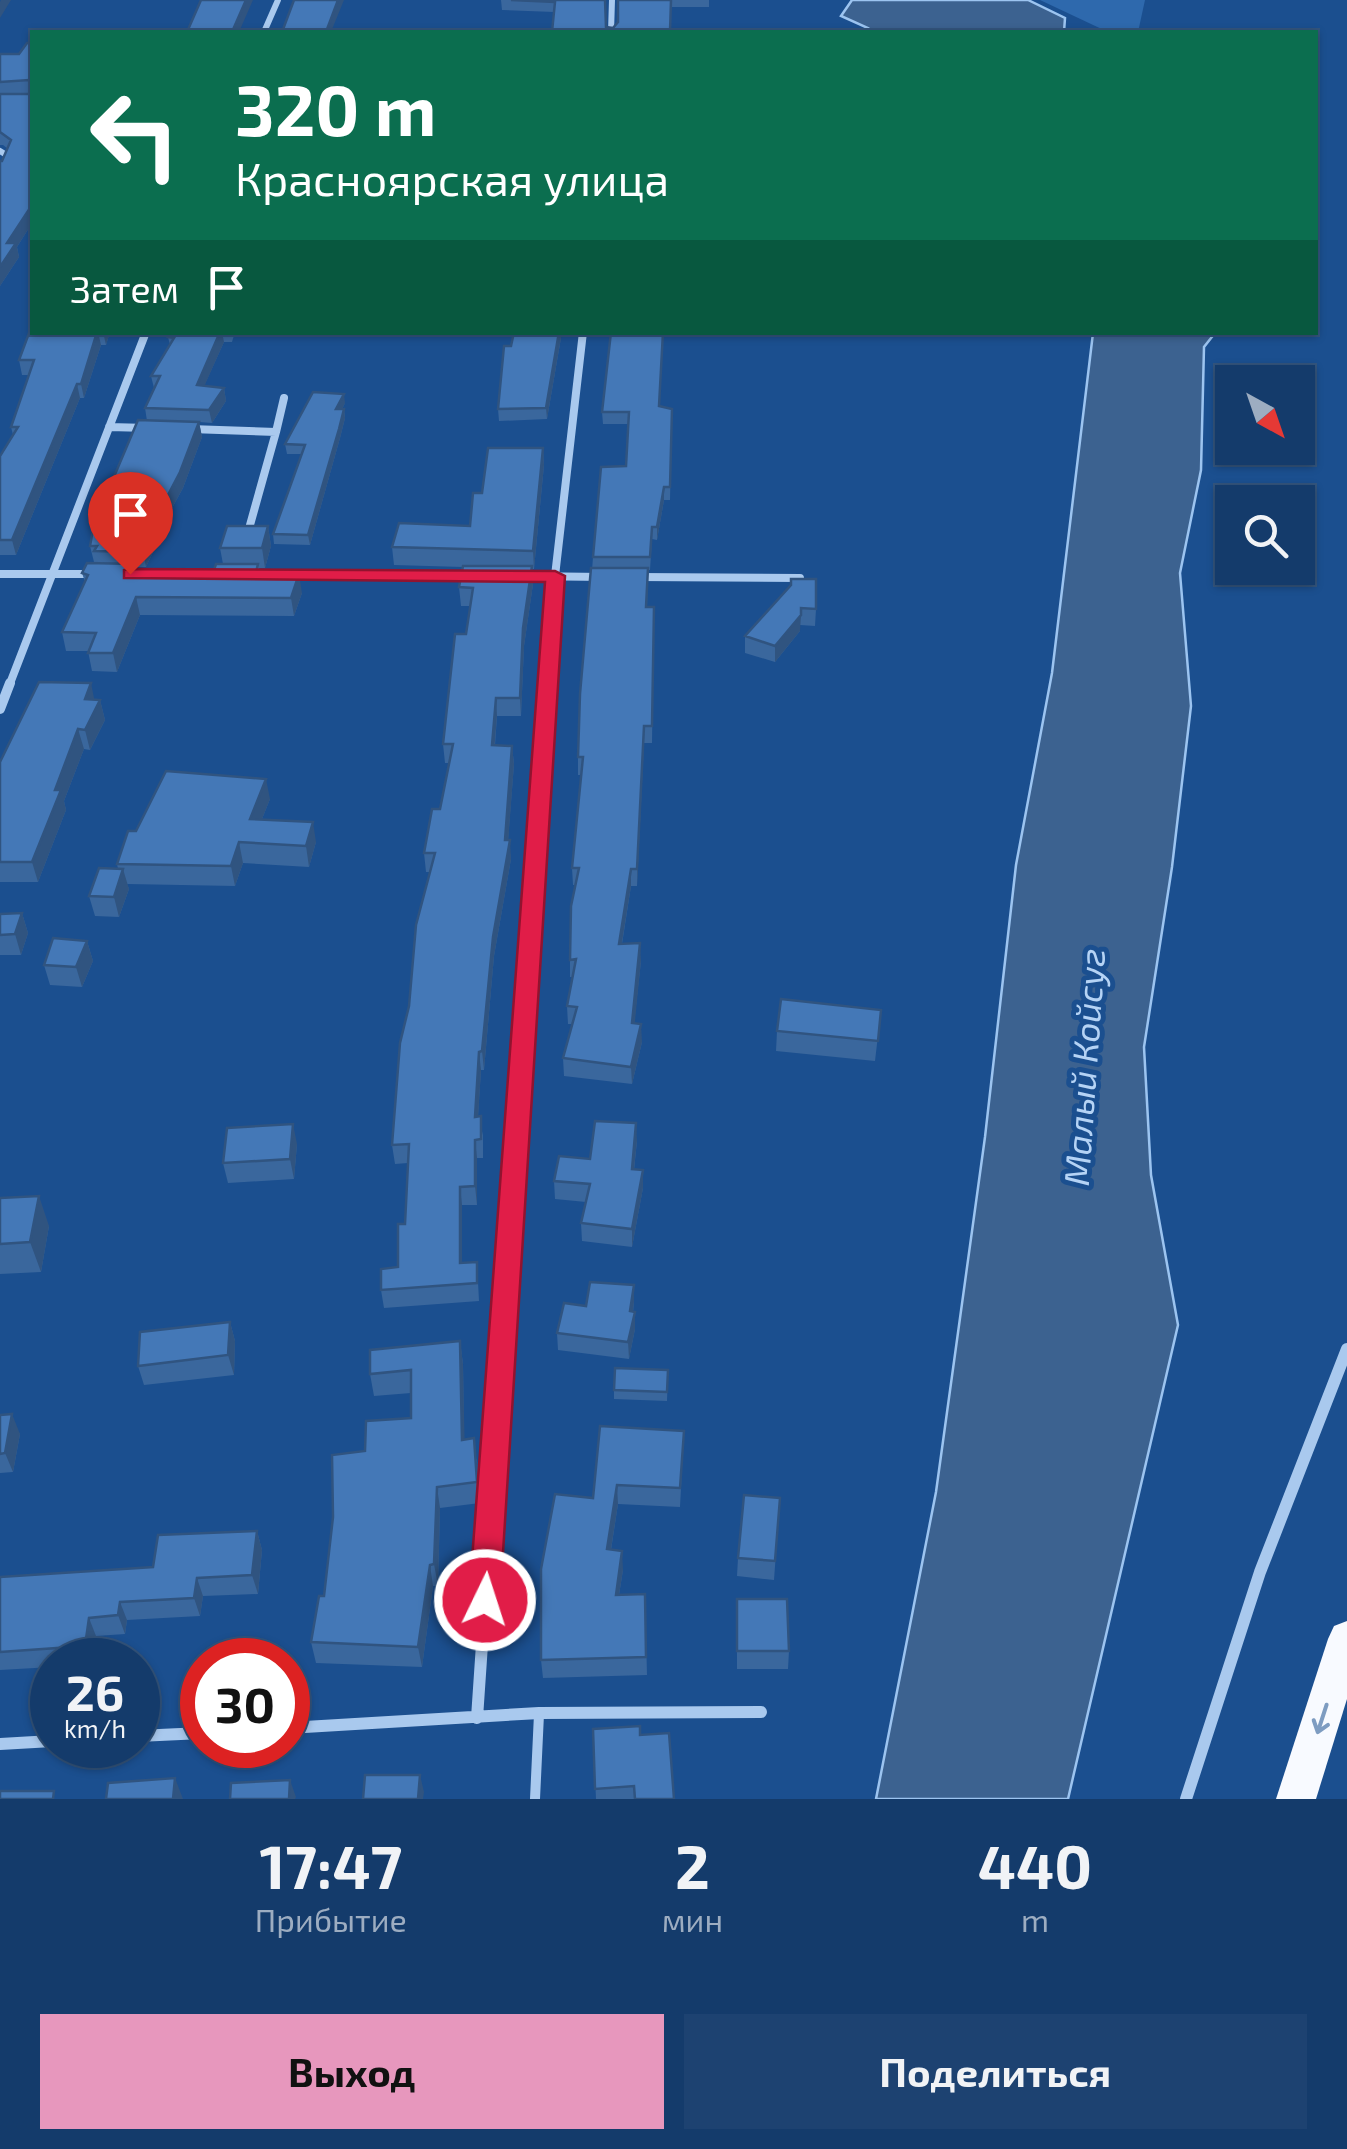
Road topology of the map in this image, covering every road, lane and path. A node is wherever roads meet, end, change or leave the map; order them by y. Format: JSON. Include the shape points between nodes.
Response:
{"nodes":[{"id":1,"x":278,"y":0,"type":"edge"},
{"id":2,"x":612,"y":0,"type":"edge"},
{"id":3,"x":265,"y":30,"type":"edge"},
{"id":4,"x":611,"y":30,"type":"edge"},
{"id":5,"x":0,"y":151,"type":"edge"},
{"id":6,"x":0,"y":170,"type":"edge"},
{"id":7,"x":145,"y":335,"type":"edge"},
{"id":8,"x":583,"y":335,"type":"edge"},
{"id":9,"x":284,"y":398,"type":"dead end"},
{"id":10,"x":109,"y":427,"type":"junction"},
{"id":11,"x":165,"y":429,"type":"edge"},
{"id":12,"x":183,"y":429,"type":"edge"},
{"id":13,"x":276,"y":432,"type":"junction"},
{"id":14,"x":250,"y":526,"type":"edge"},
{"id":15,"x":0,"y":574,"type":"edge"},
{"id":16,"x":53,"y":574,"type":"junction"},
{"id":17,"x":111,"y":574,"type":"edge"},
{"id":18,"x":265,"y":575,"type":"edge"},
{"id":19,"x":478,"y":576,"type":"edge"},
{"id":20,"x":516,"y":576,"type":"edge"},
{"id":21,"x":555,"y":576,"type":"junction"},
{"id":22,"x":611,"y":577,"type":"edge"},
{"id":23,"x":630,"y":577,"type":"edge"},
{"id":24,"x":800,"y":578,"type":"edge"},
{"id":25,"x":0,"y":709,"type":"edge"},
{"id":26,"x":1347,"y":1349,"type":"edge"},
{"id":27,"x":1347,"y":1639,"type":"edge"},
{"id":28,"x":539,"y":1712,"type":"junction"},
{"id":29,"x":761,"y":1712,"type":"dead end"},
{"id":30,"x":477,"y":1718,"type":"junction"},
{"id":31,"x":310,"y":1727,"type":"edge"},
{"id":32,"x":30,"y":1742,"type":"edge"},
{"id":33,"x":0,"y":1744,"type":"edge"},
{"id":34,"x":535,"y":1799,"type":"edge"},
{"id":35,"x":1186,"y":1799,"type":"edge"},
{"id":36,"x":1296,"y":1799,"type":"edge"}],
"edges":[{"from":1,"to":3,"type":"street"},
{"from":2,"to":4,"type":"street"},
{"from":5,"to":6,"type":"street","via":[[8,156]]},
{"from":7,"to":10,"type":"street"},
{"from":8,"to":21,"type":"street"},
{"from":9,"to":13,"type":"street"},
{"from":10,"to":11,"type":"street"},
{"from":10,"to":16,"type":"street"},
{"from":12,"to":13,"type":"street"},
{"from":13,"to":14,"type":"street"},
{"from":15,"to":16,"type":"street"},
{"from":16,"to":17,"type":"street"},
{"from":16,"to":25,"type":"street"},
{"from":18,"to":19,"type":"street"},
{"from":20,"to":21,"type":"street"},
{"from":21,"to":22,"type":"street"},
{"from":21,"to":30,"type":"street"},
{"from":23,"to":24,"type":"street"},
{"from":26,"to":35,"type":"street","via":[[1215,1698]]},
{"from":27,"to":36,"type":"highway","one_way":true},
{"from":28,"to":29,"type":"street"},
{"from":28,"to":30,"type":"street"},
{"from":28,"to":34,"type":"lane"},
{"from":30,"to":31,"type":"street"},
{"from":32,"to":33,"type":"street"}]}
